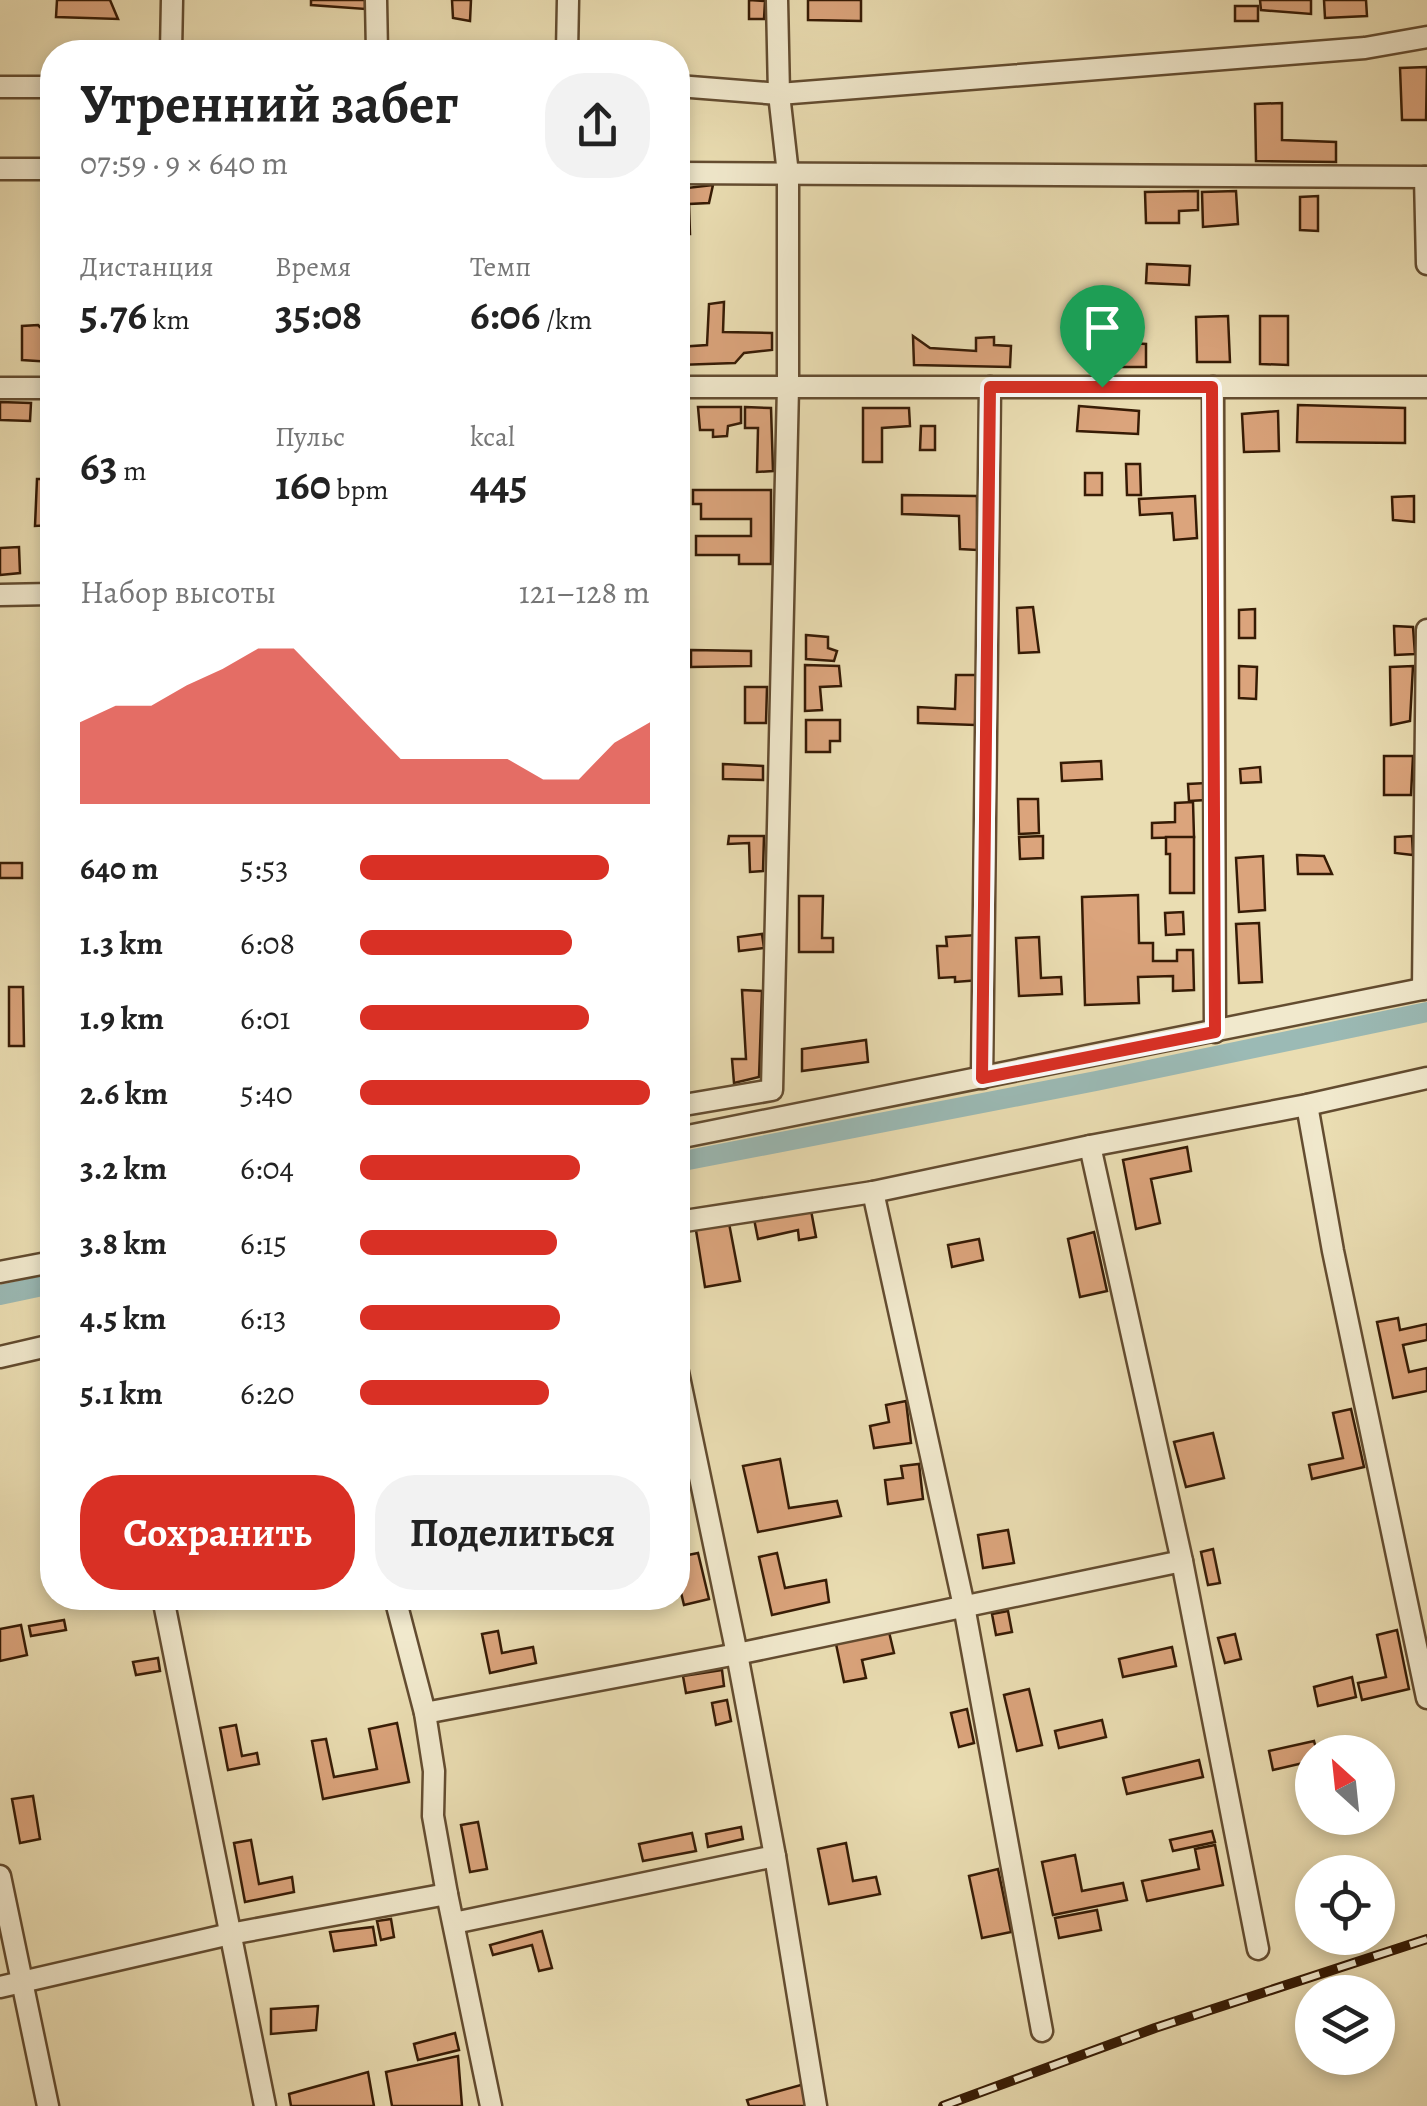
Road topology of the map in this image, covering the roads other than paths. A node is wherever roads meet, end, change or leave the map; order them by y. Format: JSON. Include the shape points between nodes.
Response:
{"nodes":[{"id":1,"x":172,"y":0,"type":"edge"},
{"id":2,"x":376,"y":0,"type":"edge"},
{"id":3,"x":568,"y":0,"type":"edge"},
{"id":4,"x":777,"y":0,"type":"edge"},
{"id":5,"x":1427,"y":37,"type":"edge"},
{"id":6,"x":170,"y":40,"type":"edge"},
{"id":7,"x":377,"y":40,"type":"edge"},
{"id":8,"x":568,"y":40,"type":"edge"},
{"id":9,"x":0,"y":86,"type":"edge"},
{"id":10,"x":690,"y":87,"type":"edge"},
{"id":11,"x":40,"y":88,"type":"edge"},
{"id":12,"x":780,"y":94,"type":"junction"},
{"id":13,"x":0,"y":168,"type":"edge"},
{"id":14,"x":40,"y":169,"type":"edge"},
{"id":15,"x":690,"y":174,"type":"edge"},
{"id":16,"x":788,"y":174,"type":"junction"},
{"id":17,"x":1426,"y":178,"type":"edge"},
{"id":18,"x":1427,"y":264,"type":"edge"},
{"id":19,"x":788,"y":387,"type":"junction"},
{"id":20,"x":990,"y":387,"type":"junction"},
{"id":21,"x":1212,"y":387,"type":"junction"},
{"id":22,"x":1427,"y":387,"type":"edge"},
{"id":23,"x":0,"y":388,"type":"edge"},
{"id":24,"x":40,"y":388,"type":"edge"},
{"id":25,"x":690,"y":388,"type":"edge"},
{"id":26,"x":40,"y":594,"type":"edge"},
{"id":27,"x":0,"y":595,"type":"edge"},
{"id":28,"x":1427,"y":630,"type":"edge"},
{"id":29,"x":1425,"y":989,"type":"edge"},
{"id":30,"x":1215,"y":1032,"type":"junction"},
{"id":31,"x":982,"y":1078,"type":"junction"},
{"id":32,"x":1427,"y":1078,"type":"edge"},
{"id":33,"x":690,"y":1104,"type":"edge"},
{"id":34,"x":1307,"y":1105,"type":"junction"},
{"id":35,"x":690,"y":1136,"type":"edge"},
{"id":36,"x":1090,"y":1146,"type":"junction"},
{"id":37,"x":872,"y":1192,"type":"junction"},
{"id":38,"x":690,"y":1220,"type":"edge"},
{"id":39,"x":40,"y":1264,"type":"edge"},
{"id":40,"x":0,"y":1272,"type":"edge"},
{"id":41,"x":40,"y":1348,"type":"edge"},
{"id":42,"x":0,"y":1357,"type":"edge"},
{"id":43,"x":690,"y":1429,"type":"edge"},
{"id":44,"x":1182,"y":1562,"type":"junction"},
{"id":45,"x":964,"y":1606,"type":"junction"},
{"id":46,"x":165,"y":1610,"type":"edge"},
{"id":47,"x":397,"y":1610,"type":"edge"},
{"id":48,"x":737,"y":1654,"type":"junction"},
{"id":49,"x":1427,"y":1698,"type":"edge"},
{"id":50,"x":425,"y":1713,"type":"junction"},
{"id":51,"x":775,"y":1856,"type":"junction"},
{"id":52,"x":0,"y":1876,"type":"edge"},
{"id":53,"x":447,"y":1894,"type":"junction"},
{"id":54,"x":454,"y":1923,"type":"junction"},
{"id":55,"x":230,"y":1934,"type":"junction"},
{"id":56,"x":1258,"y":1948,"type":"dead end"},
{"id":57,"x":24,"y":1984,"type":"junction"},
{"id":58,"x":0,"y":1988,"type":"edge"},
{"id":59,"x":1042,"y":2031,"type":"dead end"},
{"id":60,"x":48,"y":2106,"type":"edge"},
{"id":61,"x":265,"y":2106,"type":"edge"},
{"id":62,"x":492,"y":2106,"type":"edge"},
{"id":63,"x":816,"y":2106,"type":"edge"}],
"edges":[{"from":1,"to":6,"type":"street"},
{"from":2,"to":7,"type":"street"},
{"from":3,"to":8,"type":"street"},
{"from":4,"to":12,"type":"street"},
{"from":5,"to":12,"type":"street","via":[[1365,48]]},
{"from":9,"to":11,"type":"street"},
{"from":10,"to":12,"type":"street"},
{"from":12,"to":16,"type":"street"},
{"from":13,"to":14,"type":"street"},
{"from":15,"to":16,"type":"street"},
{"from":16,"to":17,"type":"street"},
{"from":16,"to":19,"type":"street"},
{"from":17,"to":18,"type":"street"},
{"from":19,"to":20,"type":"street"},
{"from":19,"to":25,"type":"street"},
{"from":19,"to":33,"type":"street","via":[[772,1090]]},
{"from":20,"to":21,"type":"street"},
{"from":20,"to":31,"type":"street"},
{"from":21,"to":22,"type":"street"},
{"from":21,"to":30,"type":"street"},
{"from":23,"to":24,"type":"street"},
{"from":26,"to":27,"type":"street"},
{"from":28,"to":29,"type":"street"},
{"from":29,"to":30,"type":"street"},
{"from":30,"to":31,"type":"street"},
{"from":31,"to":35,"type":"street"},
{"from":32,"to":34,"type":"street"},
{"from":34,"to":36,"type":"street"},
{"from":34,"to":49,"type":"street"},
{"from":36,"to":37,"type":"street"},
{"from":36,"to":44,"type":"street"},
{"from":37,"to":38,"type":"street"},
{"from":37,"to":45,"type":"street"},
{"from":39,"to":40,"type":"street"},
{"from":41,"to":42,"type":"street"},
{"from":43,"to":48,"type":"street"},
{"from":44,"to":45,"type":"street"},
{"from":44,"to":56,"type":"street"},
{"from":45,"to":48,"type":"street"},
{"from":45,"to":59,"type":"street"},
{"from":46,"to":55,"type":"street"},
{"from":47,"to":50,"type":"street"},
{"from":48,"to":50,"type":"street"},
{"from":48,"to":51,"type":"street"},
{"from":50,"to":53,"type":"street"},
{"from":51,"to":54,"type":"street"},
{"from":51,"to":63,"type":"street"},
{"from":52,"to":57,"type":"street"},
{"from":53,"to":54,"type":"street"},
{"from":53,"to":55,"type":"street"},
{"from":54,"to":62,"type":"street"},
{"from":55,"to":57,"type":"street"},
{"from":55,"to":61,"type":"street"},
{"from":57,"to":58,"type":"street"},
{"from":57,"to":60,"type":"street"}]}
